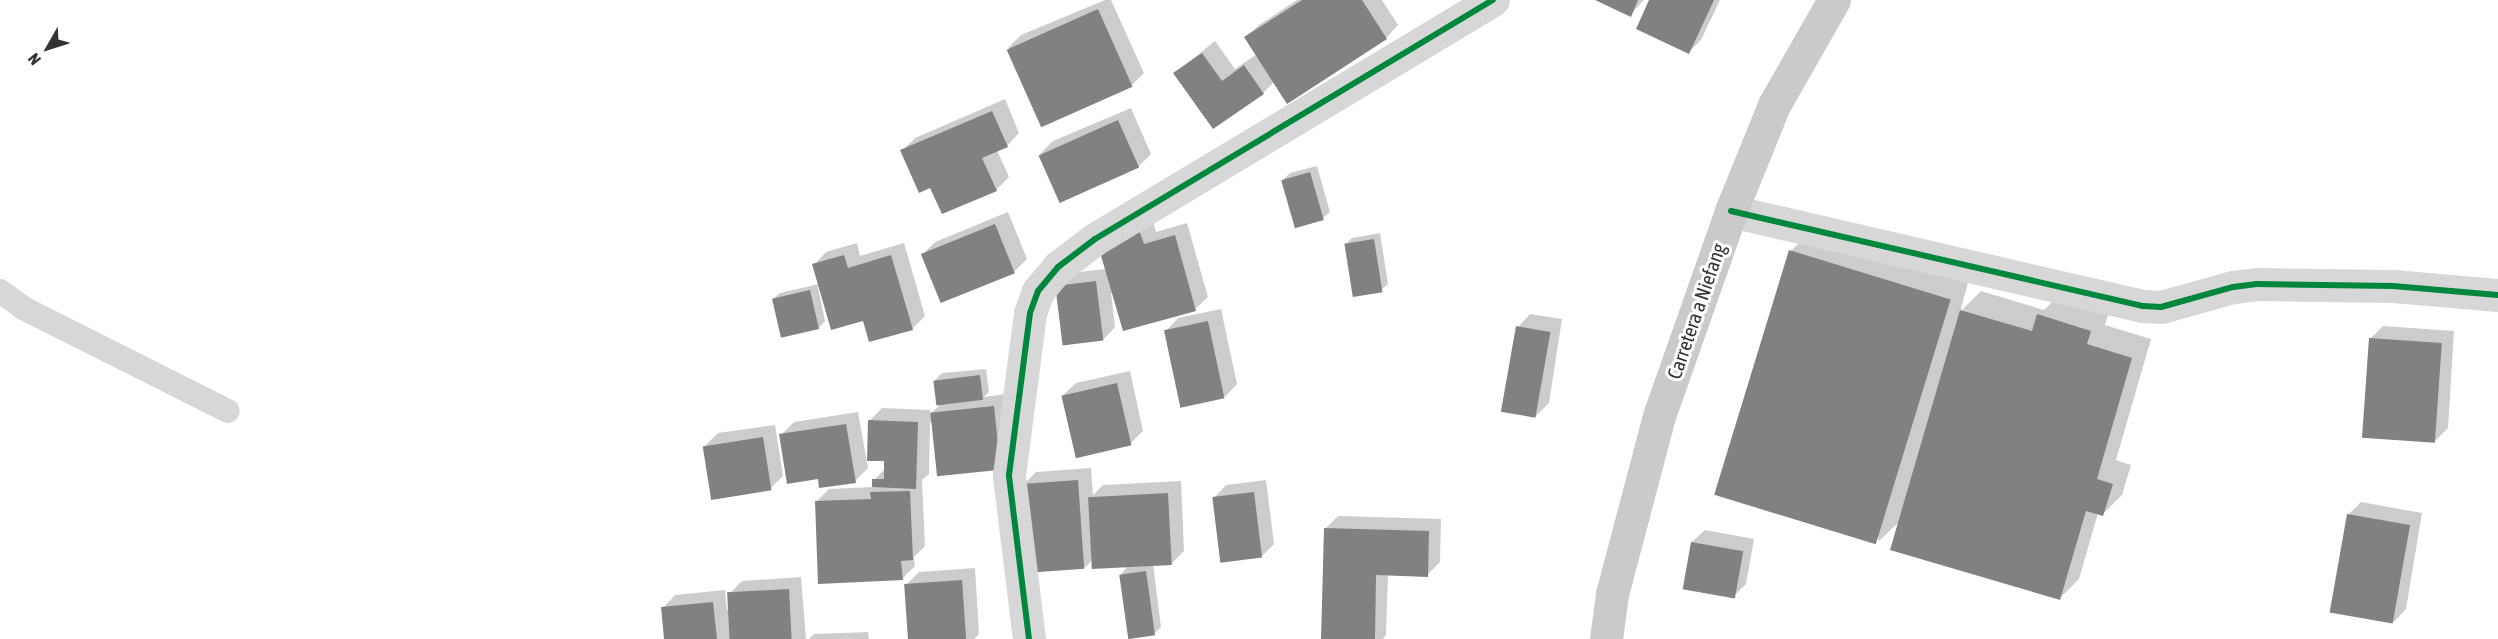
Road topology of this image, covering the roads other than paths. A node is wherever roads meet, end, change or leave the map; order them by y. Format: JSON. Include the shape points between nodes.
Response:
{"nodes":[{"id":1,"x":1493,"y":0,"type":"edge"},
{"id":2,"x":1834,"y":0,"type":"edge"},
{"id":3,"x":1731,"y":211,"type":"junction"},
{"id":4,"x":0,"y":291,"type":"edge"},
{"id":5,"x":2498,"y":295,"type":"edge"},
{"id":6,"x":228,"y":411,"type":"dead end"},
{"id":7,"x":1029,"y":639,"type":"edge"},
{"id":8,"x":1606,"y":639,"type":"edge"}],
"edges":[{"from":1,"to":7,"type":"street","via":[[1095,239],[1058,267],[1038,291],[1030,313],[1009,476]]},
{"from":2,"to":3,"type":"main road","name":"Carretera a Niefang","via":[[1774,105]]},
{"from":3,"to":5,"type":"street","via":[[2143,306],[2161,307],[2257,284],[2393,286]]},
{"from":3,"to":8,"type":"main road","name":"Carretera a Niefang","via":[[1659,416],[1612,594]]},
{"from":4,"to":6,"type":"lane","via":[[23,308]]}]}
